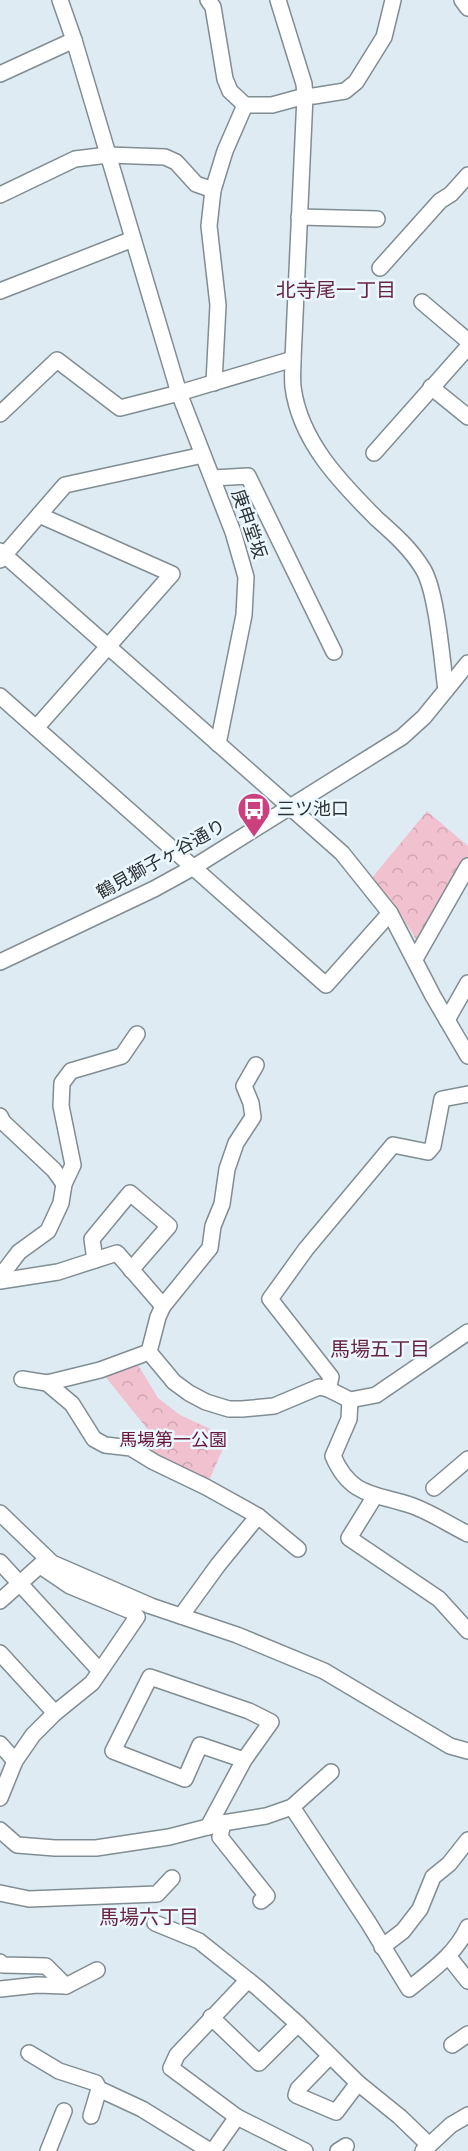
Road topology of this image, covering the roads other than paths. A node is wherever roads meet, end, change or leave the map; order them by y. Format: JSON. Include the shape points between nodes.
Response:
{"nodes":[{"id":1,"x":60,"y":0,"type":"edge"},
{"id":2,"x":208,"y":0,"type":"edge"},
{"id":3,"x":278,"y":0,"type":"edge"},
{"id":4,"x":393,"y":0,"type":"edge"},
{"id":5,"x":462,"y":0,"type":"edge"},
{"id":6,"x":468,"y":8,"type":"edge"},
{"id":7,"x":74,"y":40,"type":"junction"},
{"id":8,"x":0,"y":74,"type":"edge"},
{"id":9,"x":305,"y":96,"type":"junction"},
{"id":10,"x":244,"y":105,"type":"junction"},
{"id":11,"x":108,"y":155,"type":"junction"},
{"id":12,"x":468,"y":175,"type":"edge"},
{"id":13,"x":213,"y":190,"type":"junction"},
{"id":14,"x":0,"y":195,"type":"edge"},
{"id":15,"x":299,"y":217,"type":"junction"},
{"id":16,"x":377,"y":219,"type":"dead end"},
{"id":17,"x":133,"y":239,"type":"junction"},
{"id":18,"x":380,"y":268,"type":"dead end"},
{"id":19,"x":0,"y":291,"type":"edge"},
{"id":20,"x":422,"y":302,"type":"dead end"},
{"id":21,"x":468,"y":341,"type":"edge"},
{"id":22,"x":468,"y":346,"type":"edge"},
{"id":23,"x":292,"y":359,"type":"junction"},
{"id":24,"x":214,"y":383,"type":"junction"},
{"id":25,"x":431,"y":387,"type":"junction"},
{"id":26,"x":178,"y":393,"type":"junction"},
{"id":27,"x":0,"y":414,"type":"edge"},
{"id":28,"x":468,"y":417,"type":"edge"},
{"id":29,"x":374,"y":453,"type":"dead end"},
{"id":30,"x":203,"y":455,"type":"junction"},
{"id":31,"x":213,"y":478,"type":"junction"},
{"id":32,"x":39,"y":515,"type":"junction"},
{"id":33,"x":1,"y":556,"type":"edge"},
{"id":34,"x":108,"y":646,"type":"junction"},
{"id":35,"x":334,"y":652,"type":"dead end"},
{"id":36,"x":468,"y":663,"type":"edge"},
{"id":37,"x":446,"y":690,"type":"junction"},
{"id":38,"x":0,"y":696,"type":"edge"},
{"id":39,"x":36,"y":728,"type":"junction"},
{"id":40,"x":218,"y":744,"type":"junction"},
{"id":41,"x":290,"y":807,"type":"junction"},
{"id":42,"x":468,"y":866,"type":"edge"},
{"id":43,"x":194,"y":867,"type":"junction"},
{"id":44,"x":390,"y":914,"type":"junction"},
{"id":45,"x":415,"y":958,"type":"junction"},
{"id":46,"x":0,"y":962,"type":"edge"},
{"id":47,"x":468,"y":983,"type":"edge"},
{"id":48,"x":447,"y":1020,"type":"junction"},
{"id":49,"x":137,"y":1034,"type":"dead end"},
{"id":50,"x":468,"y":1056,"type":"edge"},
{"id":51,"x":256,"y":1065,"type":"dead end"},
{"id":52,"x":468,"y":1094,"type":"edge"},
{"id":53,"x":0,"y":1116,"type":"edge"},
{"id":54,"x":64,"y":1184,"type":"junction"},
{"id":55,"x":95,"y":1260,"type":"junction"},
{"id":56,"x":131,"y":1270,"type":"junction"},
{"id":57,"x":0,"y":1279,"type":"edge"},
{"id":58,"x":163,"y":1306,"type":"junction"},
{"id":59,"x":468,"y":1332,"type":"edge"},
{"id":60,"x":149,"y":1353,"type":"junction"},
{"id":61,"x":22,"y":1379,"type":"dead end"},
{"id":62,"x":47,"y":1383,"type":"junction"},
{"id":63,"x":328,"y":1389,"type":"junction"},
{"id":64,"x":350,"y":1400,"type":"junction"},
{"id":65,"x":468,"y":1459,"type":"edge"},
{"id":66,"x":434,"y":1488,"type":"dead end"},
{"id":67,"x":375,"y":1496,"type":"junction"},
{"id":68,"x":0,"y":1513,"type":"edge"},
{"id":69,"x":258,"y":1516,"type":"junction"},
{"id":70,"x":468,"y":1534,"type":"edge"},
{"id":71,"x":298,"y":1549,"type":"dead end"},
{"id":72,"x":0,"y":1562,"type":"edge"},
{"id":73,"x":43,"y":1562,"type":"junction"},
{"id":74,"x":19,"y":1583,"type":"junction"},
{"id":75,"x":0,"y":1601,"type":"edge"},
{"id":76,"x":181,"y":1616,"type":"junction"},
{"id":77,"x":468,"y":1630,"type":"edge"},
{"id":78,"x":0,"y":1653,"type":"edge"},
{"id":79,"x":100,"y":1671,"type":"junction"},
{"id":80,"x":55,"y":1713,"type":"junction"},
{"id":81,"x":0,"y":1744,"type":"edge"},
{"id":82,"x":468,"y":1751,"type":"edge"},
{"id":83,"x":244,"y":1760,"type":"junction"},
{"id":84,"x":15,"y":1761,"type":"junction"},
{"id":85,"x":331,"y":1772,"type":"dead end"},
{"id":86,"x":0,"y":1798,"type":"edge"},
{"id":87,"x":292,"y":1807,"type":"junction"},
{"id":88,"x":216,"y":1825,"type":"junction"},
{"id":89,"x":0,"y":1830,"type":"edge"},
{"id":90,"x":468,"y":1840,"type":"edge"},
{"id":91,"x":172,"y":1878,"type":"dead end"},
{"id":92,"x":0,"y":1893,"type":"edge"},
{"id":93,"x":261,"y":1901,"type":"dead end"},
{"id":94,"x":155,"y":1923,"type":"dead end"},
{"id":95,"x":468,"y":1927,"type":"edge"},
{"id":96,"x":382,"y":1947,"type":"junction"},
{"id":97,"x":449,"y":1957,"type":"junction"},
{"id":98,"x":0,"y":1962,"type":"edge"},
{"id":99,"x":97,"y":1970,"type":"dead end"},
{"id":100,"x":248,"y":1980,"type":"junction"},
{"id":101,"x":468,"y":1981,"type":"edge"},
{"id":102,"x":66,"y":1986,"type":"junction"},
{"id":103,"x":0,"y":1989,"type":"edge"},
{"id":104,"x":211,"y":2017,"type":"junction"},
{"id":105,"x":298,"y":2024,"type":"junction"},
{"id":106,"x":468,"y":2034,"type":"edge"},
{"id":107,"x":452,"y":2045,"type":"dead end"},
{"id":108,"x":29,"y":2053,"type":"dead end"},
{"id":109,"x":330,"y":2056,"type":"junction"},
{"id":110,"x":358,"y":2083,"type":"junction"},
{"id":111,"x":99,"y":2089,"type":"junction"},
{"id":112,"x":64,"y":2110,"type":"dead end"},
{"id":113,"x":468,"y":2115,"type":"edge"},
{"id":114,"x":91,"y":2116,"type":"dead end"},
{"id":115,"x":237,"y":2117,"type":"junction"},
{"id":116,"x":426,"y":2148,"type":"edge"},
{"id":117,"x":48,"y":2151,"type":"edge"},
{"id":118,"x":211,"y":2151,"type":"edge"},
{"id":119,"x":305,"y":2151,"type":"edge"}],
"edges":[{"from":1,"to":7,"type":"street","name":"庚申堂坂"},
{"from":2,"to":10,"type":"street","via":[[213,7],[225,79],[230,92]]},
{"from":3,"to":9,"type":"street"},
{"from":4,"to":9,"type":"street","via":[[384,37],[356,82],[345,91]]},
{"from":5,"to":6,"type":"street"},
{"from":7,"to":8,"type":"street"},
{"from":7,"to":11,"type":"street","name":"庚申堂坂"},
{"from":9,"to":10,"type":"street","via":[[273,105]]},
{"from":9,"to":15,"type":"street"},
{"from":10,"to":13,"type":"street"},
{"from":11,"to":13,"type":"street","via":[[165,157],[176,162],[196,184]]},
{"from":11,"to":14,"type":"street","via":[[75,159]]},
{"from":11,"to":17,"type":"street","name":"庚申堂坂"},
{"from":12,"to":18,"type":"street"},
{"from":13,"to":24,"type":"street","via":[[209,226],[218,305]]},
{"from":15,"to":16,"type":"street"},
{"from":15,"to":23,"type":"street"},
{"from":17,"to":19,"type":"street"},
{"from":17,"to":26,"type":"street","name":"庚申堂坂"},
{"from":20,"to":21,"type":"street"},
{"from":22,"to":25,"type":"street"},
{"from":23,"to":24,"type":"street"},
{"from":23,"to":37,"type":"street","via":[[293,387],[311,441],[326,463],[412,553],[425,572]]},
{"from":24,"to":26,"type":"street"},
{"from":25,"to":28,"type":"street"},
{"from":25,"to":29,"type":"street"},
{"from":26,"to":27,"type":"street","via":[[120,408],[57,360]]},
{"from":26,"to":30,"type":"street","name":"庚申堂坂"},
{"from":30,"to":31,"type":"street","name":"庚申堂坂"},
{"from":30,"to":32,"type":"street","via":[[65,484]]},
{"from":31,"to":35,"type":"street","via":[[248,476]]},
{"from":31,"to":40,"type":"street","name":"庚申堂坂","via":[[246,577],[244,615]]},
{"from":32,"to":33,"type":"street"},
{"from":32,"to":34,"type":"street","via":[[172,573]]},
{"from":33,"to":34,"type":"street"},
{"from":34,"to":39,"type":"street"},
{"from":34,"to":40,"type":"street"},
{"from":36,"to":37,"type":"street","name":"鶴見獅子ヶ谷通り"},
{"from":37,"to":41,"type":"street","name":"鶴見獅子ヶ谷通り","via":[[408,732]]},
{"from":38,"to":39,"type":"street"},
{"from":39,"to":43,"type":"street"},
{"from":40,"to":41,"type":"street"},
{"from":41,"to":43,"type":"street","name":"鶴見獅子ヶ谷通り"},
{"from":41,"to":44,"type":"street","via":[[342,854]]},
{"from":42,"to":45,"type":"street"},
{"from":43,"to":44,"type":"street","via":[[326,985]]},
{"from":43,"to":46,"type":"street","name":"鶴見獅子ヶ谷通り","via":[[154,890]]},
{"from":44,"to":45,"type":"street"},
{"from":45,"to":48,"type":"street"},
{"from":47,"to":48,"type":"street"},
{"from":48,"to":50,"type":"street"},
{"from":49,"to":54,"type":"street","via":[[122,1056],[71,1071],[62,1083],[61,1106],[73,1166]]},
{"from":51,"to":58,"type":"street","via":[[244,1086],[253,1117],[236,1143],[227,1169],[210,1248]]},
{"from":52,"to":63,"type":"street","via":[[442,1099],[433,1146],[428,1152],[393,1145],[270,1299],[331,1377]]},
{"from":53,"to":54,"type":"street"},
{"from":54,"to":57,"type":"street","via":[[61,1203],[48,1231],[19,1252]]},
{"from":55,"to":56,"type":"street","via":[[117,1253]]},
{"from":55,"to":56,"type":"street","via":[[92,1239],[130,1193],[169,1226]]},
{"from":55,"to":57,"type":"street","via":[[58,1272]]},
{"from":56,"to":58,"type":"street"},
{"from":58,"to":60,"type":"street"},
{"from":59,"to":64,"type":"street","via":[[376,1395]]},
{"from":60,"to":62,"type":"street","via":[[100,1371]]},
{"from":60,"to":63,"type":"street","via":[[182,1388],[229,1409],[274,1406],[319,1387]]},
{"from":61,"to":62,"type":"street"},
{"from":62,"to":69,"type":"street","via":[[72,1404],[94,1439],[105,1445],[131,1448]]},
{"from":63,"to":64,"type":"street"},
{"from":64,"to":67,"type":"street","via":[[350,1419],[333,1456],[349,1484]]},
{"from":65,"to":66,"type":"street"},
{"from":67,"to":70,"type":"street","via":[[414,1506]]},
{"from":67,"to":77,"type":"street","via":[[349,1538],[439,1599]]},
{"from":68,"to":73,"type":"street"},
{"from":69,"to":71,"type":"street"},
{"from":69,"to":76,"type":"street"},
{"from":72,"to":74,"type":"street"},
{"from":73,"to":74,"type":"street"},
{"from":73,"to":76,"type":"street"},
{"from":73,"to":79,"type":"street","via":[[70,1586],[137,1617]]},
{"from":74,"to":75,"type":"street"},
{"from":74,"to":79,"type":"street"},
{"from":76,"to":82,"type":"street","via":[[324,1671],[450,1746]]},
{"from":78,"to":80,"type":"street"},
{"from":79,"to":80,"type":"street","via":[[92,1683]]},
{"from":80,"to":84,"type":"street"},
{"from":81,"to":84,"type":"street"},
{"from":83,"to":83,"type":"street","via":[[271,1722],[150,1677],[112,1751],[185,1779],[200,1745]]},
{"from":83,"to":88,"type":"street"},
{"from":84,"to":86,"type":"street"},
{"from":85,"to":87,"type":"street"},
{"from":87,"to":88,"type":"street"},
{"from":87,"to":96,"type":"street"},
{"from":88,"to":89,"type":"street","via":[[96,1848],[17,1845]]},
{"from":88,"to":93,"type":"street","via":[[220,1837],[267,1896]]},
{"from":90,"to":96,"type":"street","via":[[449,1864],[433,1876],[420,1909],[403,1931]]},
{"from":91,"to":92,"type":"street","via":[[157,1894],[29,1899]]},
{"from":94,"to":100,"type":"street","via":[[199,1941]]},
{"from":95,"to":97,"type":"street"},
{"from":96,"to":97,"type":"street","via":[[409,1989]]},
{"from":97,"to":101,"type":"street"},
{"from":98,"to":102,"type":"street","via":[[46,1966]]},
{"from":99,"to":102,"type":"street"},
{"from":100,"to":104,"type":"street"},
{"from":100,"to":105,"type":"street"},
{"from":102,"to":103,"type":"street"},
{"from":104,"to":105,"type":"street","via":[[259,2063]]},
{"from":104,"to":115,"type":"street","via":[[177,2055],[171,2068]]},
{"from":105,"to":109,"type":"street"},
{"from":106,"to":107,"type":"street"},
{"from":108,"to":111,"type":"street","via":[[59,2071],[96,2083]]},
{"from":109,"to":110,"type":"street"},
{"from":109,"to":110,"type":"street","via":[[296,2095],[336,2112]]},
{"from":110,"to":116,"type":"street","via":[[400,2117]]},
{"from":111,"to":114,"type":"street"},
{"from":111,"to":118,"type":"street","via":[[142,2109]]},
{"from":112,"to":117,"type":"street"},
{"from":113,"to":116,"type":"street"},
{"from":115,"to":118,"type":"street"},
{"from":115,"to":119,"type":"street"}]}
